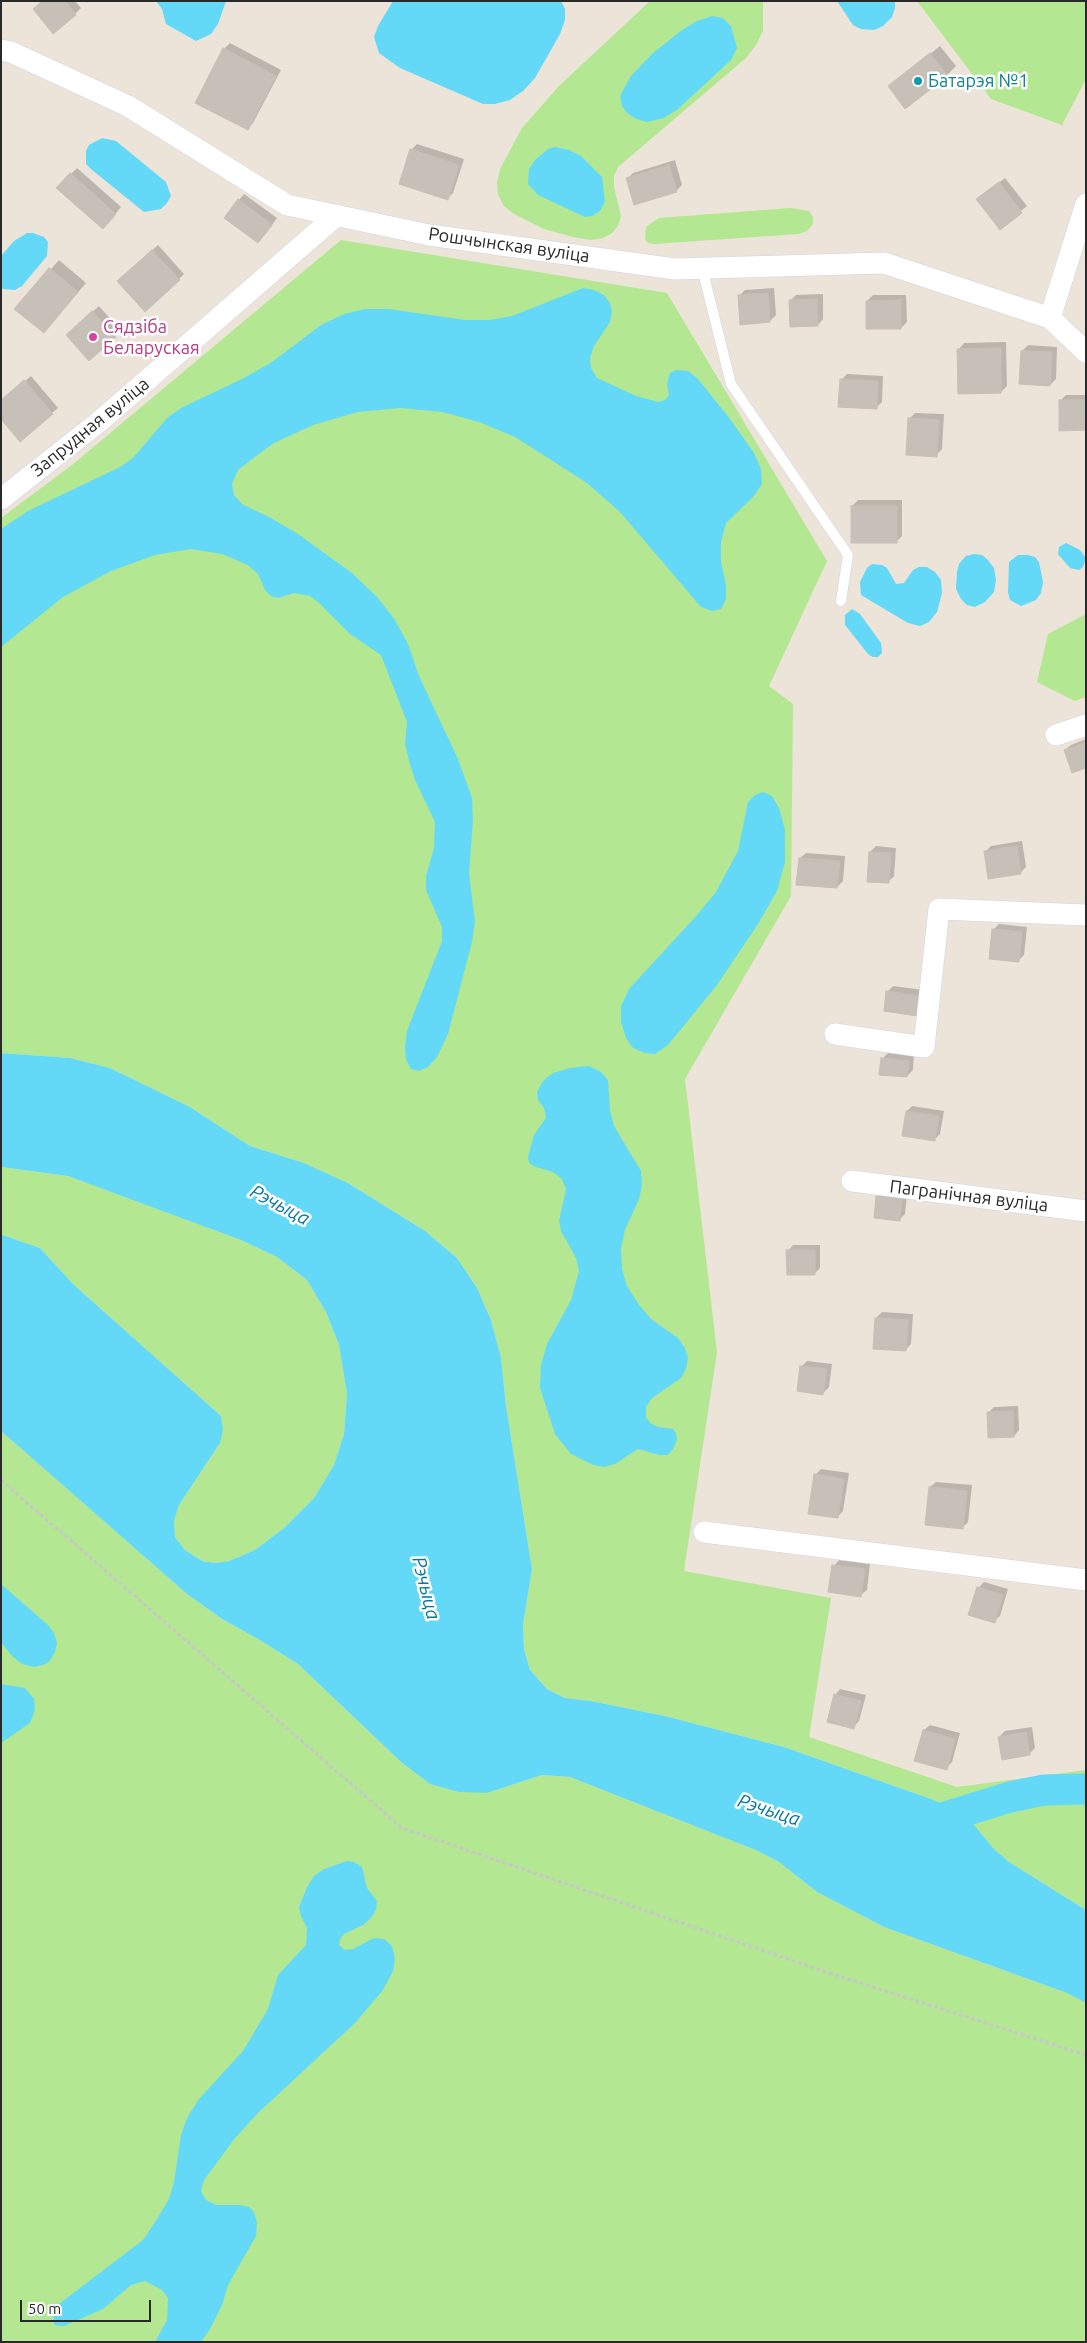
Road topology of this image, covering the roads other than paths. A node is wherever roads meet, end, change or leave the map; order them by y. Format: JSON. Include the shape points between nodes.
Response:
{"nodes":[{"id":1,"x":1,"y":50,"type":"edge"},
{"id":2,"x":1086,"y":204,"type":"edge"},
{"id":3,"x":337,"y":215,"type":"junction"},
{"id":4,"x":702,"y":268,"type":"junction"},
{"id":5,"x":1050,"y":318,"type":"junction"},
{"id":6,"x":1086,"y":352,"type":"edge"},
{"id":7,"x":1,"y":499,"type":"edge"},
{"id":8,"x":841,"y":601,"type":"dead end"},
{"id":9,"x":1086,"y":726,"type":"edge"},
{"id":10,"x":1056,"y":735,"type":"dead end"},
{"id":11,"x":1086,"y":915,"type":"edge"},
{"id":12,"x":836,"y":1034,"type":"dead end"},
{"id":13,"x":852,"y":1181,"type":"dead end"},
{"id":14,"x":1086,"y":1211,"type":"edge"},
{"id":15,"x":704,"y":1532,"type":"dead end"},
{"id":16,"x":1086,"y":1580,"type":"edge"}],
"edges":[{"from":1,"to":3,"type":"street","name":"Рошчынская вуліца","via":[[128,106],[287,205]]},
{"from":2,"to":5,"type":"street"},
{"from":3,"to":4,"type":"street","name":"Рошчынская вуліца","via":[[429,235],[674,268]]},
{"from":3,"to":7,"type":"street","name":"Запрудная вуліца","via":[[100,421]]},
{"from":4,"to":5,"type":"street","name":"Рошчынская вуліца","via":[[884,263]]},
{"from":4,"to":8,"type":"lane","via":[[731,384],[848,555]]},
{"from":5,"to":6,"type":"street"},
{"from":9,"to":10,"type":"street"},
{"from":11,"to":12,"type":"street","via":[[940,909],[924,1047]]},
{"from":13,"to":14,"type":"street","name":"Пагранічная вуліца"},
{"from":15,"to":16,"type":"street"}]}
